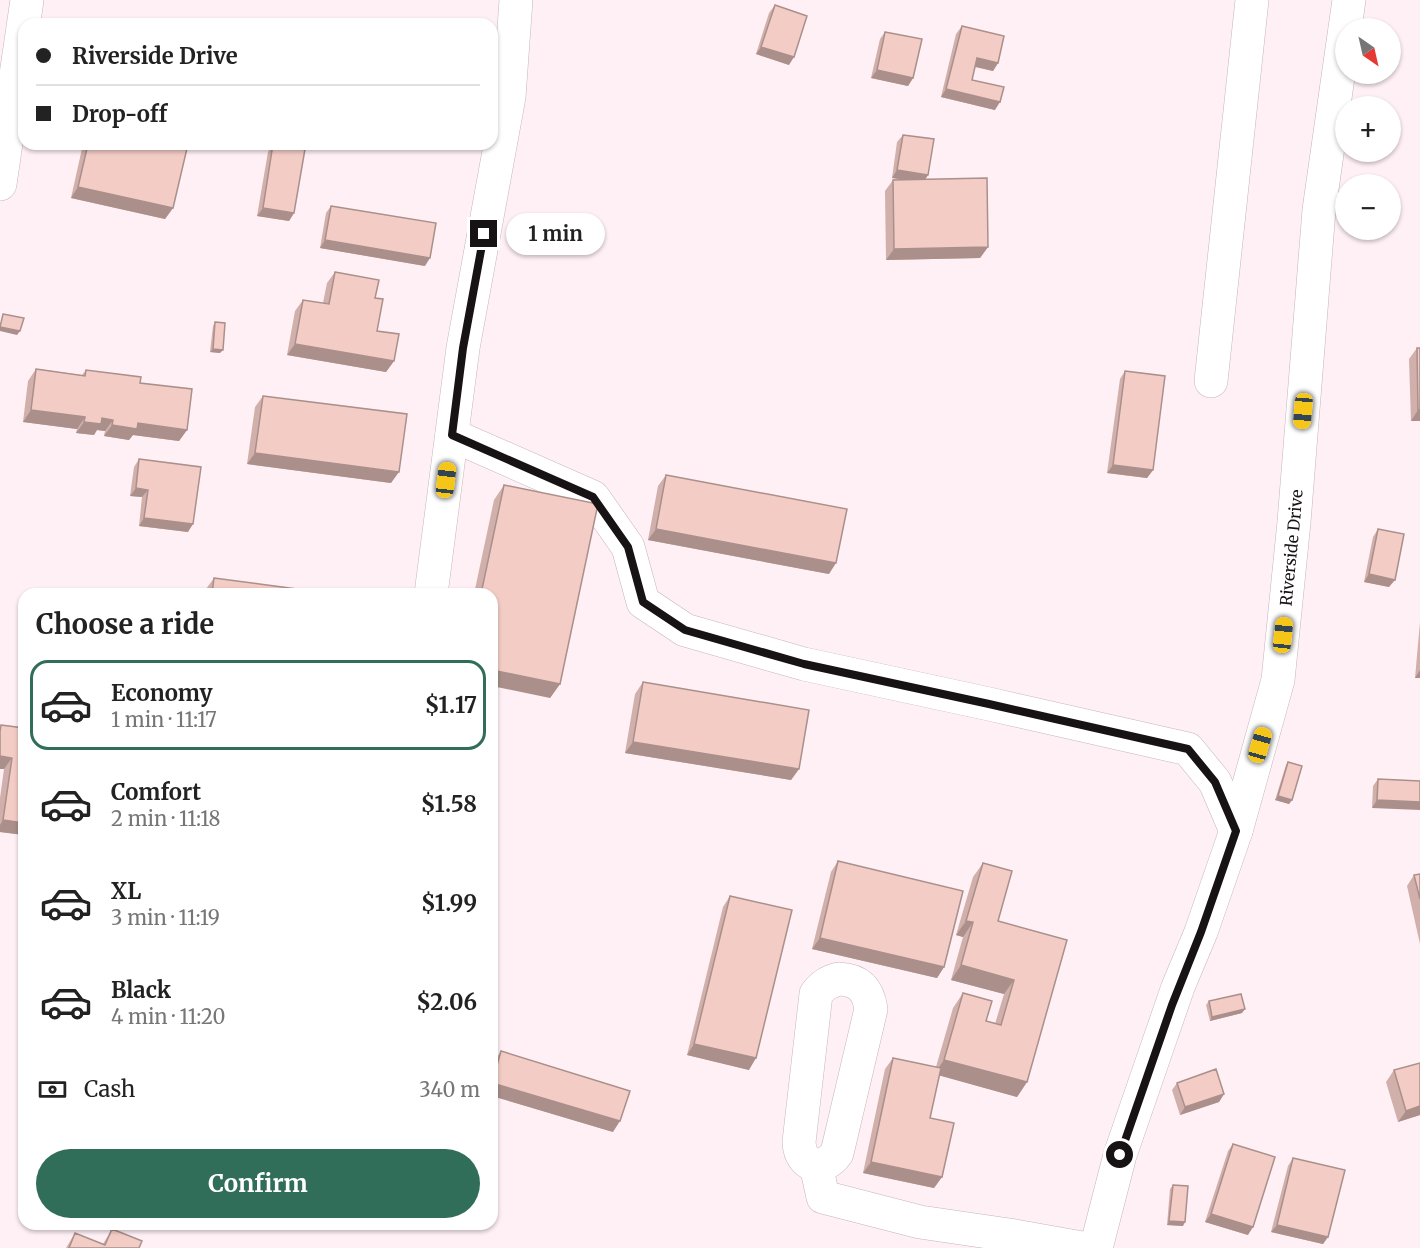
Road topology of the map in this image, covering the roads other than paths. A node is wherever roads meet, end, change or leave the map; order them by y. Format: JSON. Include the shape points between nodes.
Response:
{"nodes":[{"id":1,"x":27,"y":0,"type":"edge"},
{"id":2,"x":516,"y":0,"type":"edge"},
{"id":3,"x":1252,"y":0,"type":"edge"},
{"id":4,"x":1349,"y":0,"type":"edge"},
{"id":5,"x":24,"y":18,"type":"edge"},
{"id":6,"x":18,"y":61,"type":"edge"},
{"id":7,"x":0,"y":184,"type":"edge"},
{"id":8,"x":1211,"y":381,"type":"dead end"},
{"id":9,"x":452,"y":435,"type":"junction"},
{"id":10,"x":433,"y":588,"type":"edge"},
{"id":11,"x":1236,"y":831,"type":"junction"},
{"id":12,"x":816,"y":1165,"type":"junction"},
{"id":13,"x":1082,"y":1248,"type":"edge"},
{"id":14,"x":1096,"y":1248,"type":"edge"}],
"edges":[{"from":1,"to":5,"type":"street"},
{"from":2,"to":9,"type":"street","via":[[509,97],[463,348]]},
{"from":3,"to":8,"type":"street"},
{"from":4,"to":11,"type":"street","name":"Riverside Drive","via":[[1319,210],[1278,680]]},
{"from":6,"to":7,"type":"street"},
{"from":9,"to":10,"type":"street"},
{"from":9,"to":11,"type":"street","via":[[593,497],[628,547],[643,602],[685,630],[804,664],[1188,749],[1215,782]]},
{"from":11,"to":14,"type":"street","name":"Riverside Drive","via":[[1120,1155]]},
{"from":12,"to":12,"type":"street","via":[[803,1157],[799,1142],[816,994],[830,981],[848,980],[865,990],[871,1009],[837,1153],[832,1160]]},
{"from":12,"to":13,"type":"street","via":[[823,1197],[920,1222]]}]}
